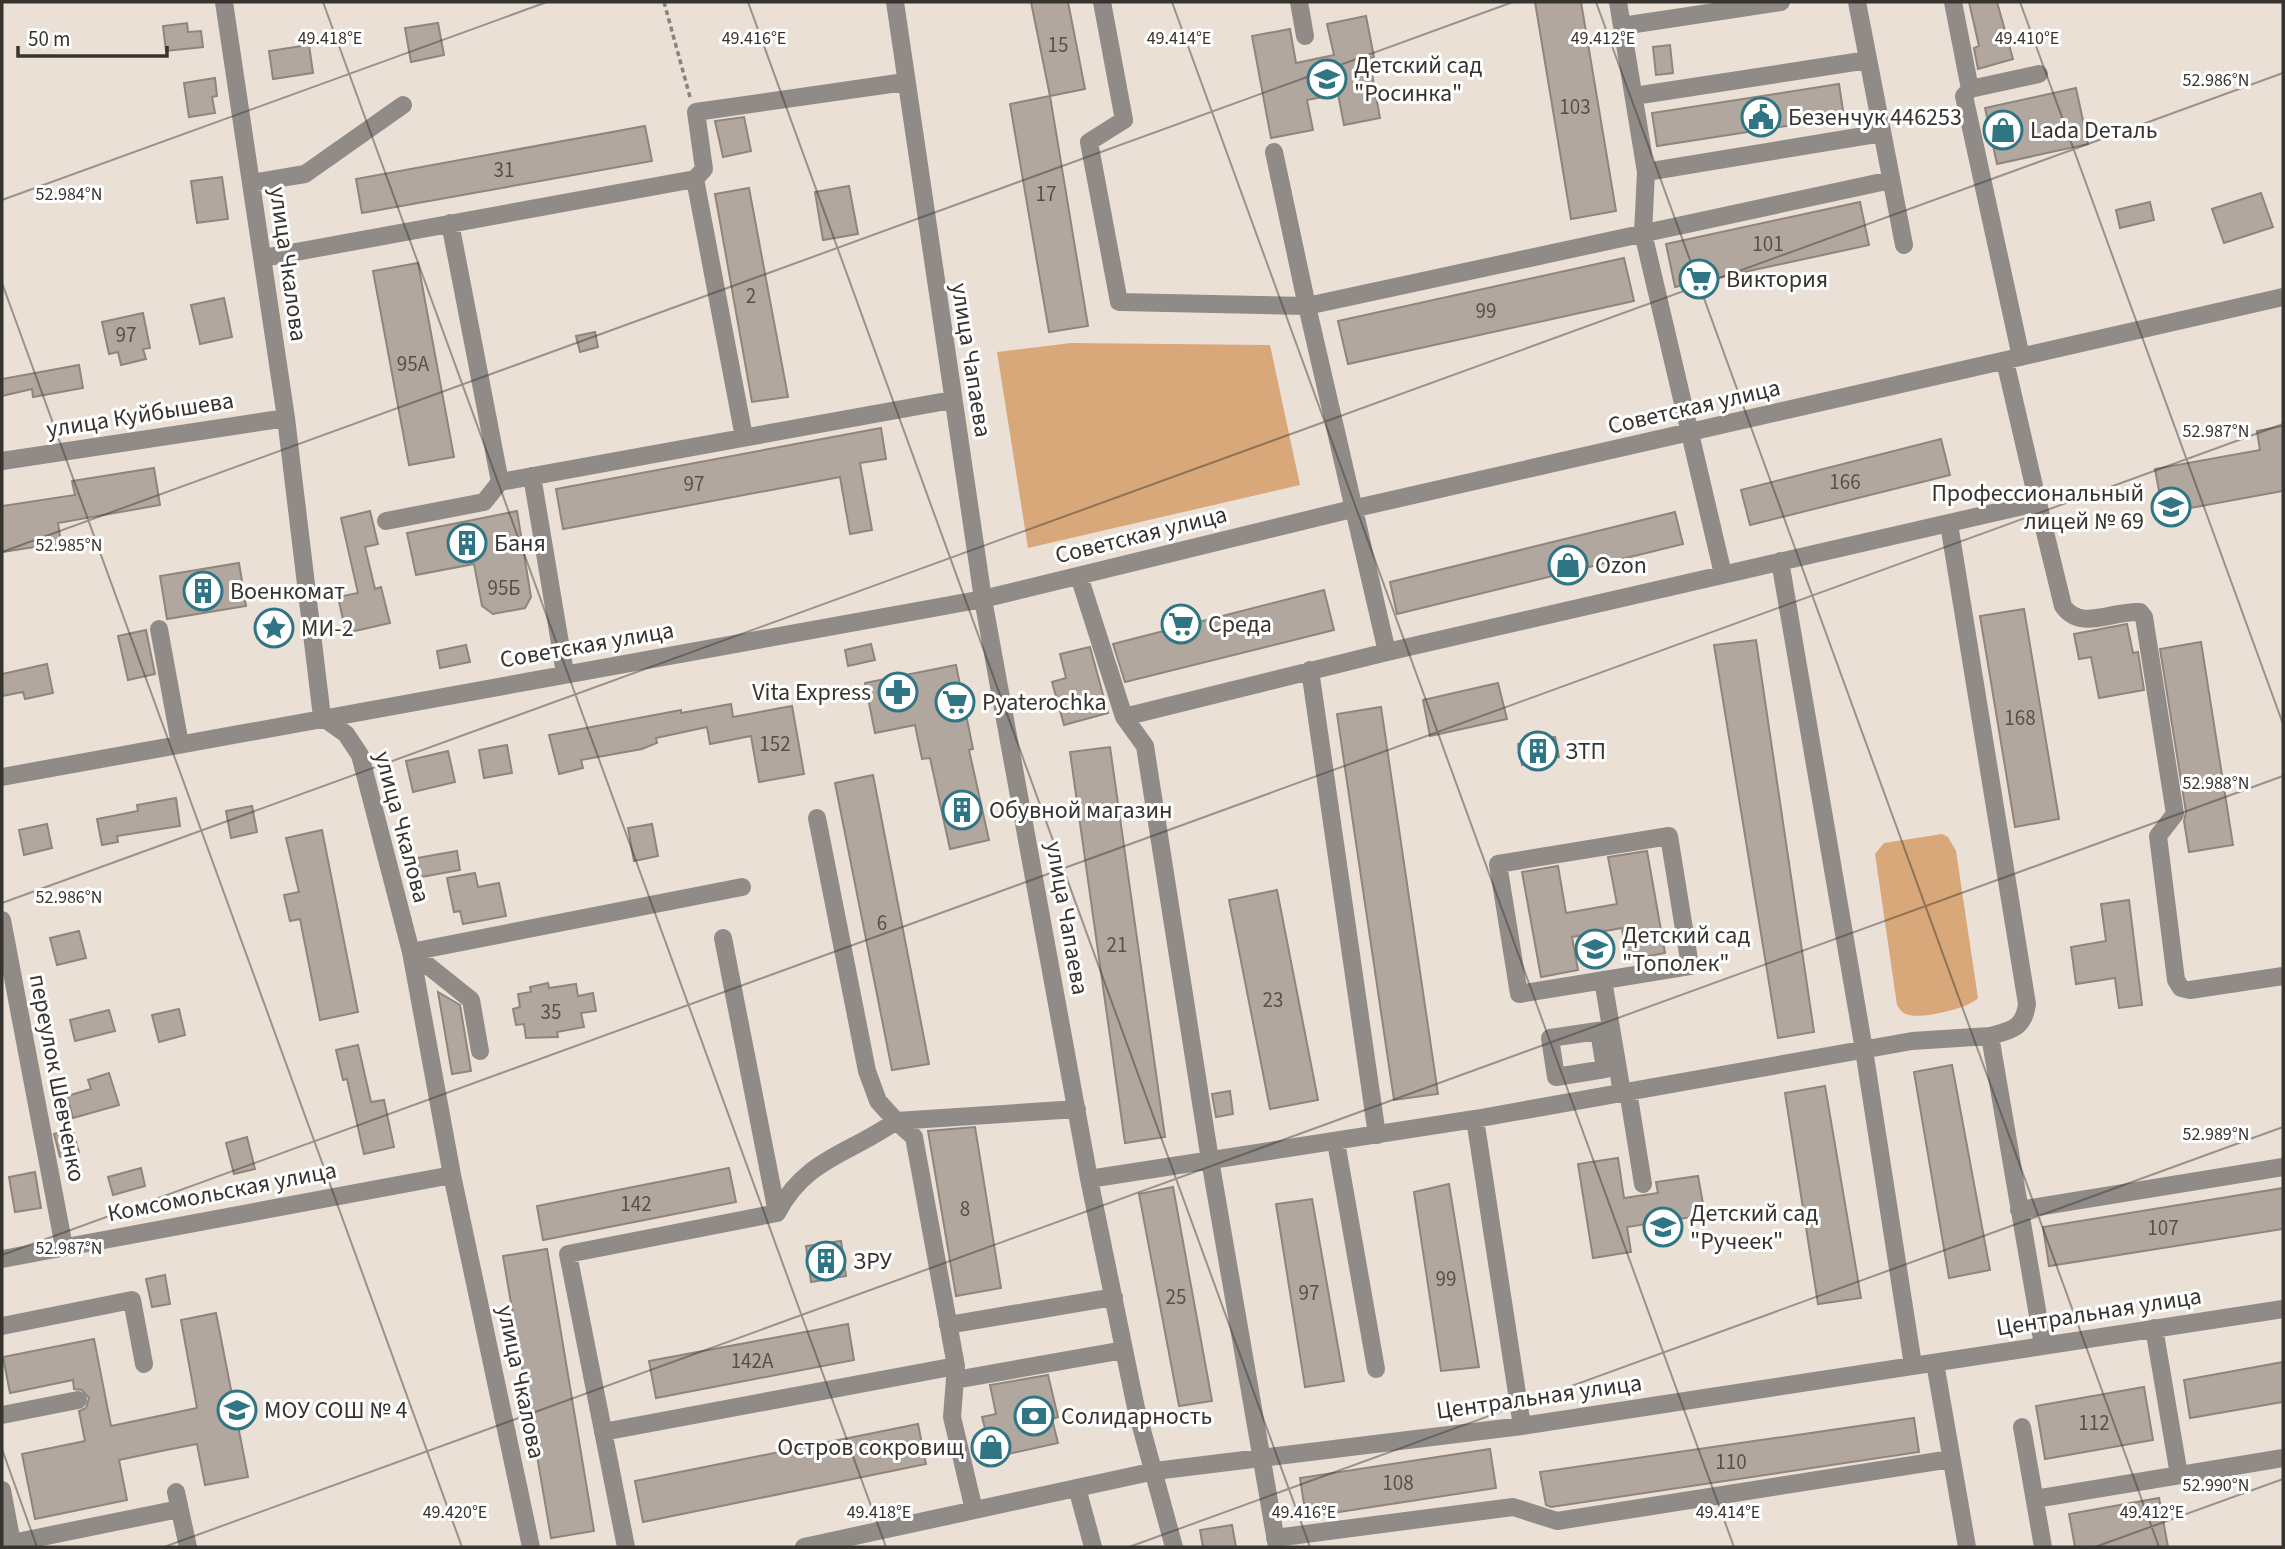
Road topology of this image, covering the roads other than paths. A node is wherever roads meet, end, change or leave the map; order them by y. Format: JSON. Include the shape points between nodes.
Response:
{"nodes":[{"id":1,"x":224,"y":2,"type":"edge"},
{"id":2,"x":895,"y":2,"type":"edge"},
{"id":3,"x":1102,"y":2,"type":"edge"},
{"id":4,"x":1299,"y":2,"type":"edge"},
{"id":5,"x":1618,"y":2,"type":"edge"},
{"id":6,"x":1781,"y":2,"type":"edge"},
{"id":7,"x":1857,"y":2,"type":"edge"},
{"id":8,"x":1953,"y":2,"type":"edge"},
{"id":9,"x":1622,"y":26,"type":"junction"},
{"id":10,"x":1306,"y":36,"type":"dead end"},
{"id":11,"x":1868,"y":60,"type":"junction"},
{"id":12,"x":2039,"y":74,"type":"dead end"},
{"id":13,"x":905,"y":82,"type":"junction"},
{"id":14,"x":1970,"y":89,"type":"junction"},
{"id":15,"x":1634,"y":96,"type":"junction"},
{"id":16,"x":403,"y":105,"type":"dead end"},
{"id":17,"x":1882,"y":133,"type":"junction"},
{"id":18,"x":1274,"y":152,"type":"dead end"},
{"id":19,"x":1646,"y":172,"type":"junction"},
{"id":20,"x":695,"y":179,"type":"junction"},
{"id":21,"x":1891,"y":180,"type":"junction"},
{"id":22,"x":251,"y":183,"type":"junction"},
{"id":23,"x":450,"y":223,"type":"junction"},
{"id":24,"x":1643,"y":233,"type":"junction"},
{"id":25,"x":1904,"y":244,"type":"dead end"},
{"id":26,"x":263,"y":258,"type":"junction"},
{"id":27,"x":2283,"y":297,"type":"edge"},
{"id":28,"x":1307,"y":306,"type":"junction"},
{"id":29,"x":2013,"y":359,"type":"junction"},
{"id":30,"x":952,"y":400,"type":"junction"},
{"id":31,"x":286,"y":418,"type":"junction"},
{"id":32,"x":1688,"y":433,"type":"junction"},
{"id":33,"x":744,"y":437,"type":"junction"},
{"id":34,"x":2,"y":461,"type":"edge"},
{"id":35,"x":532,"y":476,"type":"junction"},
{"id":36,"x":500,"y":482,"type":"junction"},
{"id":37,"x":2037,"y":499,"type":"junction"},
{"id":38,"x":1352,"y":509,"type":"junction"},
{"id":39,"x":386,"y":521,"type":"dead end"},
{"id":40,"x":1950,"y":524,"type":"junction"},
{"id":41,"x":1780,"y":561,"type":"junction"},
{"id":42,"x":1723,"y":574,"type":"junction"},
{"id":43,"x":1079,"y":576,"type":"junction"},
{"id":44,"x":983,"y":598,"type":"junction"},
{"id":45,"x":159,"y":629,"type":"dead end"},
{"id":46,"x":1387,"y":652,"type":"junction"},
{"id":47,"x":1311,"y":670,"type":"junction"},
{"id":48,"x":565,"y":674,"type":"junction"},
{"id":49,"x":322,"y":717,"type":"junction"},
{"id":50,"x":1124,"y":717,"type":"junction"},
{"id":51,"x":180,"y":744,"type":"junction"},
{"id":52,"x":2,"y":777,"type":"edge"},
{"id":53,"x":817,"y":818,"type":"dead end"},
{"id":54,"x":742,"y":887,"type":"dead end"},
{"id":55,"x":2,"y":920,"type":"edge"},
{"id":56,"x":723,"y":938,"type":"dead end"},
{"id":57,"x":411,"y":952,"type":"junction"},
{"id":58,"x":2283,"y":976,"type":"edge"},
{"id":59,"x":1603,"y":980,"type":"junction"},
{"id":60,"x":1990,"y":1036,"type":"junction"},
{"id":61,"x":1864,"y":1049,"type":"junction"},
{"id":62,"x":480,"y":1051,"type":"dead end"},
{"id":63,"x":1625,"y":1092,"type":"junction"},
{"id":64,"x":1077,"y":1109,"type":"junction"},
{"id":65,"x":1475,"y":1119,"type":"junction"},
{"id":66,"x":897,"y":1121,"type":"junction"},
{"id":67,"x":1377,"y":1135,"type":"junction"},
{"id":68,"x":1336,"y":1142,"type":"junction"},
{"id":69,"x":1210,"y":1160,"type":"junction"},
{"id":70,"x":2283,"y":1167,"type":"edge"},
{"id":71,"x":452,"y":1175,"type":"junction"},
{"id":72,"x":1089,"y":1179,"type":"junction"},
{"id":73,"x":1643,"y":1184,"type":"dead end"},
{"id":74,"x":2019,"y":1210,"type":"junction"},
{"id":75,"x":776,"y":1213,"type":"junction"},
{"id":76,"x":64,"y":1247,"type":"junction"},
{"id":77,"x":2,"y":1259,"type":"edge"},
{"id":78,"x":1114,"y":1297,"type":"junction"},
{"id":79,"x":2283,"y":1309,"type":"edge"},
{"id":80,"x":948,"y":1325,"type":"junction"},
{"id":81,"x":2,"y":1326,"type":"edge"},
{"id":82,"x":2154,"y":1328,"type":"junction"},
{"id":83,"x":2042,"y":1345,"type":"junction"},
{"id":84,"x":1124,"y":1350,"type":"junction"},
{"id":85,"x":1935,"y":1363,"type":"junction"},
{"id":86,"x":144,"y":1364,"type":"dead end"},
{"id":87,"x":1913,"y":1365,"type":"junction"},
{"id":88,"x":1376,"y":1369,"type":"dead end"},
{"id":89,"x":956,"y":1373,"type":"junction"},
{"id":90,"x":78,"y":1401,"type":"dead end"},
{"id":91,"x":2,"y":1415,"type":"edge"},
{"id":92,"x":1522,"y":1426,"type":"junction"},
{"id":93,"x":2022,"y":1427,"type":"dead end"},
{"id":94,"x":603,"y":1432,"type":"junction"},
{"id":95,"x":1263,"y":1458,"type":"junction"},
{"id":96,"x":2283,"y":1458,"type":"edge"},
{"id":97,"x":1951,"y":1459,"type":"junction"},
{"id":98,"x":1155,"y":1471,"type":"junction"},
{"id":99,"x":2179,"y":1475,"type":"junction"},
{"id":100,"x":1077,"y":1488,"type":"junction"},
{"id":101,"x":2,"y":1490,"type":"edge"},
{"id":102,"x":2035,"y":1499,"type":"junction"},
{"id":103,"x":974,"y":1510,"type":"junction"},
{"id":104,"x":1276,"y":1543,"type":"edge"},
{"id":105,"x":188,"y":1547,"type":"edge"},
{"id":106,"x":531,"y":1547,"type":"edge"},
{"id":107,"x":626,"y":1547,"type":"edge"},
{"id":108,"x":804,"y":1547,"type":"edge"},
{"id":109,"x":1093,"y":1547,"type":"edge"},
{"id":110,"x":1174,"y":1547,"type":"edge"},
{"id":111,"x":1968,"y":1547,"type":"edge"},
{"id":112,"x":2043,"y":1547,"type":"edge"}],
"edges":[{"from":1,"to":22,"type":"street","name":"улица Чкалова"},
{"from":2,"to":13,"type":"street","name":"улица Чапаева"},
{"from":3,"to":28,"type":"street","via":[[1124,120],[1090,142],[1119,302]]},
{"from":4,"to":10,"type":"street"},
{"from":5,"to":9,"type":"street"},
{"from":6,"to":9,"type":"street"},
{"from":7,"to":11,"type":"street"},
{"from":8,"to":14,"type":"street"},
{"from":9,"to":15,"type":"street"},
{"from":11,"to":15,"type":"street"},
{"from":11,"to":17,"type":"street"},
{"from":12,"to":14,"type":"street"},
{"from":13,"to":20,"type":"street","via":[[696,112],[704,169]]},
{"from":13,"to":30,"type":"street","name":"улица Чапаева"},
{"from":14,"to":29,"type":"street","via":[[1964,96]]},
{"from":15,"to":19,"type":"street"},
{"from":16,"to":22,"type":"street","via":[[305,174]]},
{"from":17,"to":19,"type":"street"},
{"from":17,"to":21,"type":"street"},
{"from":18,"to":28,"type":"street"},
{"from":19,"to":24,"type":"street"},
{"from":20,"to":23,"type":"street"},
{"from":20,"to":33,"type":"street"},
{"from":21,"to":24,"type":"street"},
{"from":21,"to":25,"type":"street"},
{"from":22,"to":26,"type":"street","name":"улица Чкалова"},
{"from":23,"to":26,"type":"street"},
{"from":23,"to":36,"type":"street"},
{"from":24,"to":28,"type":"street"},
{"from":24,"to":32,"type":"street"},
{"from":26,"to":31,"type":"street","name":"улица Чкалова"},
{"from":27,"to":29,"type":"street","name":"Советская улица"},
{"from":28,"to":38,"type":"street"},
{"from":29,"to":32,"type":"street","name":"Советская улица"},
{"from":29,"to":37,"type":"street"},
{"from":30,"to":33,"type":"street"},
{"from":30,"to":44,"type":"street","name":"улица Чапаева"},
{"from":31,"to":34,"type":"street","name":"улица Куйбышева"},
{"from":31,"to":49,"type":"street","name":"улица Чкалова"},
{"from":32,"to":38,"type":"street","name":"Советская улица"},
{"from":32,"to":42,"type":"street"},
{"from":33,"to":35,"type":"street"},
{"from":35,"to":36,"type":"street"},
{"from":35,"to":48,"type":"street"},
{"from":36,"to":39,"type":"street","via":[[484,502]]},
{"from":37,"to":40,"type":"street"},
{"from":37,"to":58,"type":"street","via":[[2063,606],[2070,616],[2080,620],[2131,611],[2144,617],[2175,814],[2158,836],[2180,988]]},
{"from":38,"to":43,"type":"street","name":"Советская улица"},
{"from":38,"to":46,"type":"street"},
{"from":40,"to":41,"type":"street"},
{"from":40,"to":60,"type":"street","via":[[2027,1004],[2025,1019],[2015,1030]]},
{"from":41,"to":42,"type":"street"},
{"from":41,"to":61,"type":"street"},
{"from":42,"to":46,"type":"street"},
{"from":43,"to":44,"type":"street","name":"Советская улица"},
{"from":43,"to":50,"type":"street"},
{"from":44,"to":48,"type":"street","name":"Советская улица"},
{"from":44,"to":64,"type":"street","name":"улица Чапаева"},
{"from":45,"to":51,"type":"street"},
{"from":46,"to":47,"type":"street"},
{"from":47,"to":50,"type":"street"},
{"from":47,"to":67,"type":"street"},
{"from":48,"to":49,"type":"street","name":"Советская улица"},
{"from":49,"to":51,"type":"street","name":"Советская улица"},
{"from":49,"to":57,"type":"street","name":"улица Чкалова","via":[[346,734],[360,755]]},
{"from":50,"to":69,"type":"street","via":[[1144,746]]},
{"from":51,"to":52,"type":"street","name":"Советская улица"},
{"from":53,"to":66,"type":"street","via":[[867,1071],[878,1101]]},
{"from":54,"to":57,"type":"street"},
{"from":55,"to":76,"type":"street","name":"переулок Шевченко"},
{"from":56,"to":75,"type":"street"},
{"from":57,"to":62,"type":"street","via":[[471,1000]]},
{"from":57,"to":71,"type":"street","name":"улица Чкалова"},
{"from":59,"to":59,"type":"street","via":[[1690,966],[1670,836],[1498,864],[1519,993]]},
{"from":59,"to":63,"type":"street","via":[[1605,1030]]},
{"from":60,"to":61,"type":"street"},
{"from":60,"to":74,"type":"street"},
{"from":61,"to":63,"type":"street"},
{"from":61,"to":87,"type":"street"},
{"from":63,"to":65,"type":"street"},
{"from":63,"to":73,"type":"street"},
{"from":64,"to":66,"type":"street"},
{"from":64,"to":72,"type":"street","name":"улица Чапаева"},
{"from":65,"to":67,"type":"street"},
{"from":65,"to":92,"type":"street"},
{"from":66,"to":75,"type":"street","via":[[822,1160],[787,1194]]},
{"from":66,"to":80,"type":"street","via":[[914,1137]]},
{"from":67,"to":68,"type":"street"},
{"from":68,"to":69,"type":"street"},
{"from":68,"to":88,"type":"street"},
{"from":69,"to":72,"type":"street"},
{"from":69,"to":95,"type":"street"},
{"from":70,"to":74,"type":"street"},
{"from":71,"to":76,"type":"street","name":"Комсомольская улица"},
{"from":71,"to":106,"type":"street","name":"улица Чкалова"},
{"from":72,"to":78,"type":"street","name":"улица Чапаева"},
{"from":74,"to":83,"type":"street"},
{"from":75,"to":94,"type":"street","via":[[568,1254]]},
{"from":76,"to":77,"type":"street","name":"Комсомольская улица"},
{"from":78,"to":80,"type":"street"},
{"from":78,"to":84,"type":"street","name":"улица Чапаева"},
{"from":79,"to":82,"type":"street","name":"Центральная улица"},
{"from":80,"to":89,"type":"street"},
{"from":81,"to":86,"type":"street","via":[[132,1300]]},
{"from":82,"to":83,"type":"street","name":"Центральная улица"},
{"from":82,"to":99,"type":"street"},
{"from":83,"to":85,"type":"street","name":"Центральная улица"},
{"from":84,"to":89,"type":"street"},
{"from":84,"to":98,"type":"street","name":"улица Чапаева"},
{"from":85,"to":87,"type":"street","name":"Центральная улица"},
{"from":85,"to":97,"type":"street"},
{"from":87,"to":92,"type":"street","name":"Центральная улица"},
{"from":89,"to":94,"type":"street"},
{"from":89,"to":103,"type":"street","via":[[952,1417]]},
{"from":90,"to":91,"type":"street"},
{"from":92,"to":95,"type":"street","name":"Центральная улица"},
{"from":93,"to":102,"type":"street"},
{"from":94,"to":107,"type":"street"},
{"from":95,"to":98,"type":"street","name":"Центральная улица"},
{"from":95,"to":104,"type":"street"},
{"from":96,"to":99,"type":"street"},
{"from":97,"to":104,"type":"street","via":[[1557,1521],[1513,1507]]},
{"from":97,"to":111,"type":"street"},
{"from":98,"to":100,"type":"street","name":"Центральная улица"},
{"from":98,"to":110,"type":"street","name":"улица Чапаева"},
{"from":99,"to":102,"type":"street"},
{"from":100,"to":103,"type":"street","name":"Центральная улица"},
{"from":100,"to":109,"type":"street"},
{"from":101,"to":105,"type":"street","via":[[12,1543],[178,1501]]},
{"from":102,"to":112,"type":"street"},
{"from":103,"to":108,"type":"street","name":"Центральная улица"}]}
